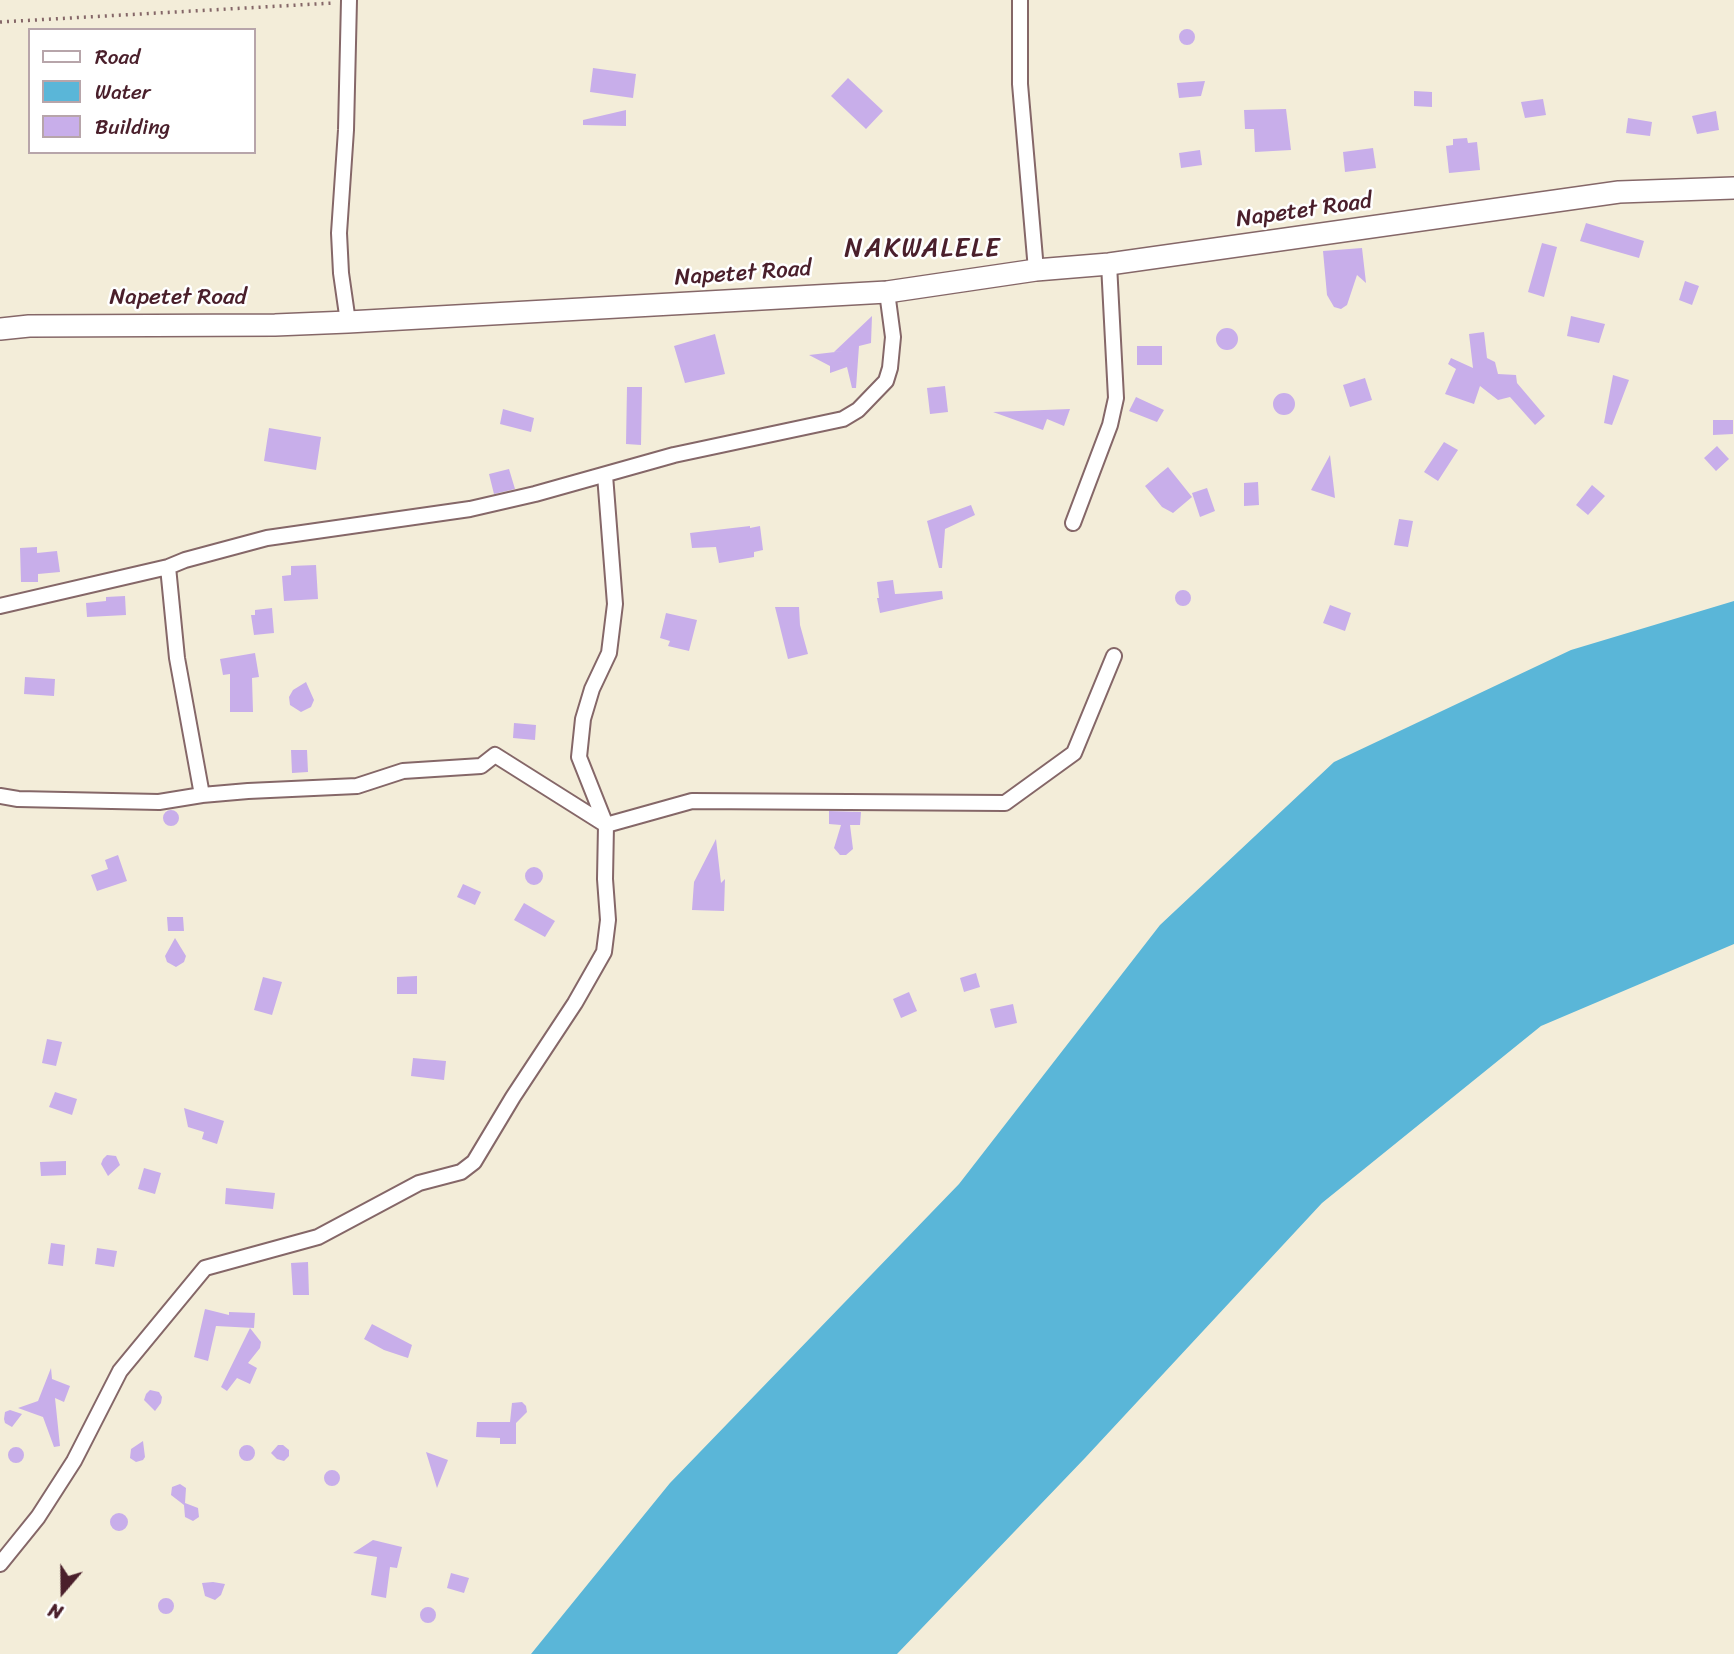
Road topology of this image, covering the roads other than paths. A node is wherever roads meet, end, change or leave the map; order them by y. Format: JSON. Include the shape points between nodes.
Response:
{"nodes":[{"id":1,"x":1020,"y":0,"type":"edge"},
{"id":2,"x":349,"y":1,"type":"edge"},
{"id":3,"x":1734,"y":188,"type":"edge"},
{"id":4,"x":1109,"y":264,"type":"junction"},
{"id":5,"x":1036,"y":270,"type":"junction"},
{"id":6,"x":887,"y":292,"type":"junction"},
{"id":7,"x":348,"y":322,"type":"junction"},
{"id":8,"x":0,"y":329,"type":"edge"},
{"id":9,"x":605,"y":475,"type":"junction"},
{"id":10,"x":1073,"y":523,"type":"dead end"},
{"id":11,"x":168,"y":567,"type":"junction"},
{"id":12,"x":0,"y":606,"type":"edge"},
{"id":13,"x":1114,"y":656,"type":"dead end"},
{"id":14,"x":202,"y":795,"type":"junction"},
{"id":15,"x":0,"y":796,"type":"edge"},
{"id":16,"x":606,"y":825,"type":"junction"},
{"id":17,"x":0,"y":1564,"type":"edge"}],
"edges":[{"from":1,"to":5,"type":"street","via":[[1020,84]]},
{"from":2,"to":7,"type":"street","via":[[340,233]]},
{"from":3,"to":4,"type":"main road","name":"Napetet Road","via":[[1619,192]]},
{"from":4,"to":5,"type":"main road","name":"Napetet Road"},
{"from":4,"to":10,"type":"street","via":[[1116,398]]},
{"from":5,"to":6,"type":"main road","name":"Napetet Road"},
{"from":6,"to":7,"type":"main road","name":"Napetet Road"},
{"from":6,"to":9,"type":"street","via":[[893,337],[890,368],[886,382],[858,410],[843,419],[674,455]]},
{"from":7,"to":8,"type":"main road","name":"Napetet Road"},
{"from":9,"to":11,"type":"street","via":[[470,509],[267,538]]},
{"from":9,"to":16,"type":"street","via":[[615,604],[609,653],[583,719],[579,757]]},
{"from":11,"to":12,"type":"street"},
{"from":11,"to":14,"type":"street","via":[[177,658]]},
{"from":13,"to":16,"type":"street","via":[[1074,753],[1005,803],[692,800]]},
{"from":14,"to":15,"type":"street","via":[[159,802]]},
{"from":14,"to":16,"type":"street","via":[[357,786],[403,771],[481,766],[495,755]]},
{"from":16,"to":17,"type":"street","via":[[604,952],[474,1162],[461,1172],[419,1183],[318,1237],[205,1268],[120,1371],[74,1461]]}]}
